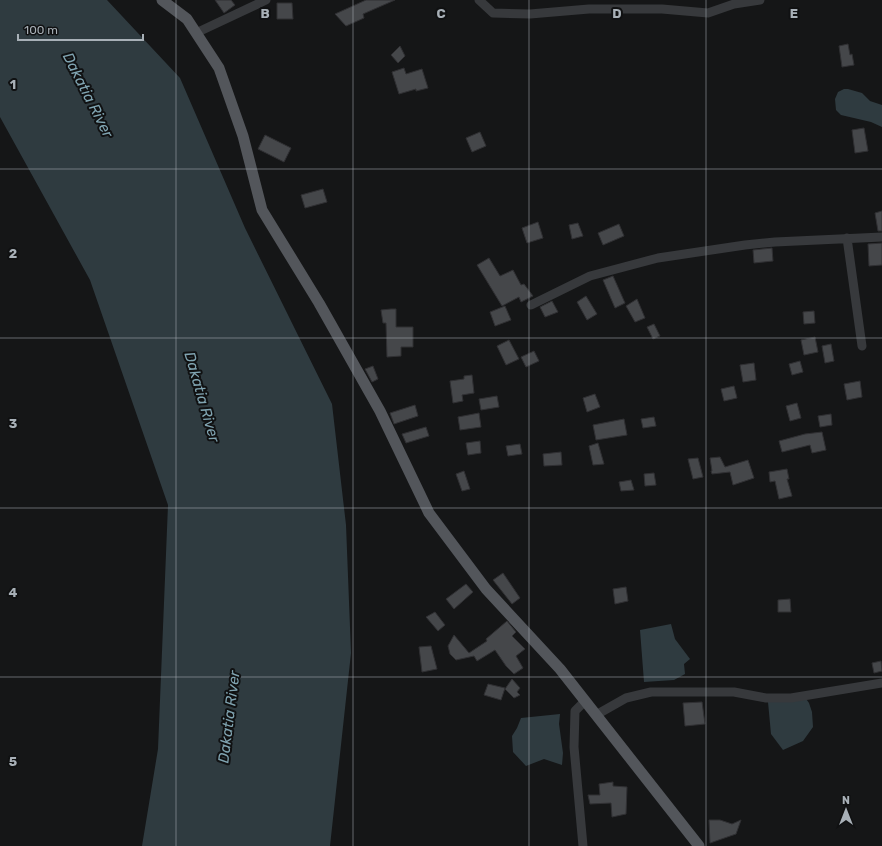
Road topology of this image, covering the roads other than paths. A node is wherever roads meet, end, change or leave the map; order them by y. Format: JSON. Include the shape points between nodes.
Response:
{"nodes":[{"id":1,"x":162,"y":0,"type":"edge"},
{"id":2,"x":266,"y":0,"type":"edge"},
{"id":3,"x":479,"y":0,"type":"edge"},
{"id":4,"x":665,"y":0,"type":"edge"},
{"id":5,"x":760,"y":0,"type":"edge"},
{"id":6,"x":662,"y":9,"type":"junction"},
{"id":7,"x":196,"y":33,"type":"junction"},
{"id":8,"x":882,"y":237,"type":"edge"},
{"id":9,"x":847,"y":238,"type":"junction"},
{"id":10,"x":531,"y":305,"type":"dead end"},
{"id":11,"x":862,"y":346,"type":"dead end"},
{"id":12,"x":882,"y":683,"type":"edge"},
{"id":13,"x":585,"y":700,"type":"junction"},
{"id":14,"x":596,"y":715,"type":"junction"},
{"id":15,"x":584,"y":846,"type":"edge"},
{"id":16,"x":699,"y":846,"type":"edge"}],
"edges":[{"from":1,"to":7,"type":"main road","via":[[187,19]]},
{"from":2,"to":7,"type":"street"},
{"from":3,"to":6,"type":"street","via":[[493,13]]},
{"from":4,"to":6,"type":"street"},
{"from":5,"to":6,"type":"street","via":[[734,4],[708,13]]},
{"from":7,"to":13,"type":"main road","via":[[219,68],[243,136],[262,210],[319,303],[380,411],[429,513],[486,589]]},
{"from":8,"to":9,"type":"street"},
{"from":9,"to":10,"type":"street","via":[[745,245],[658,258],[590,276]]},
{"from":9,"to":11,"type":"street"},
{"from":12,"to":14,"type":"street","via":[[791,698],[766,698],[734,692],[651,692],[626,698]]},
{"from":13,"to":14,"type":"main road"},
{"from":13,"to":15,"type":"street","via":[[575,711],[574,747]]},
{"from":14,"to":16,"type":"main road"}]}
